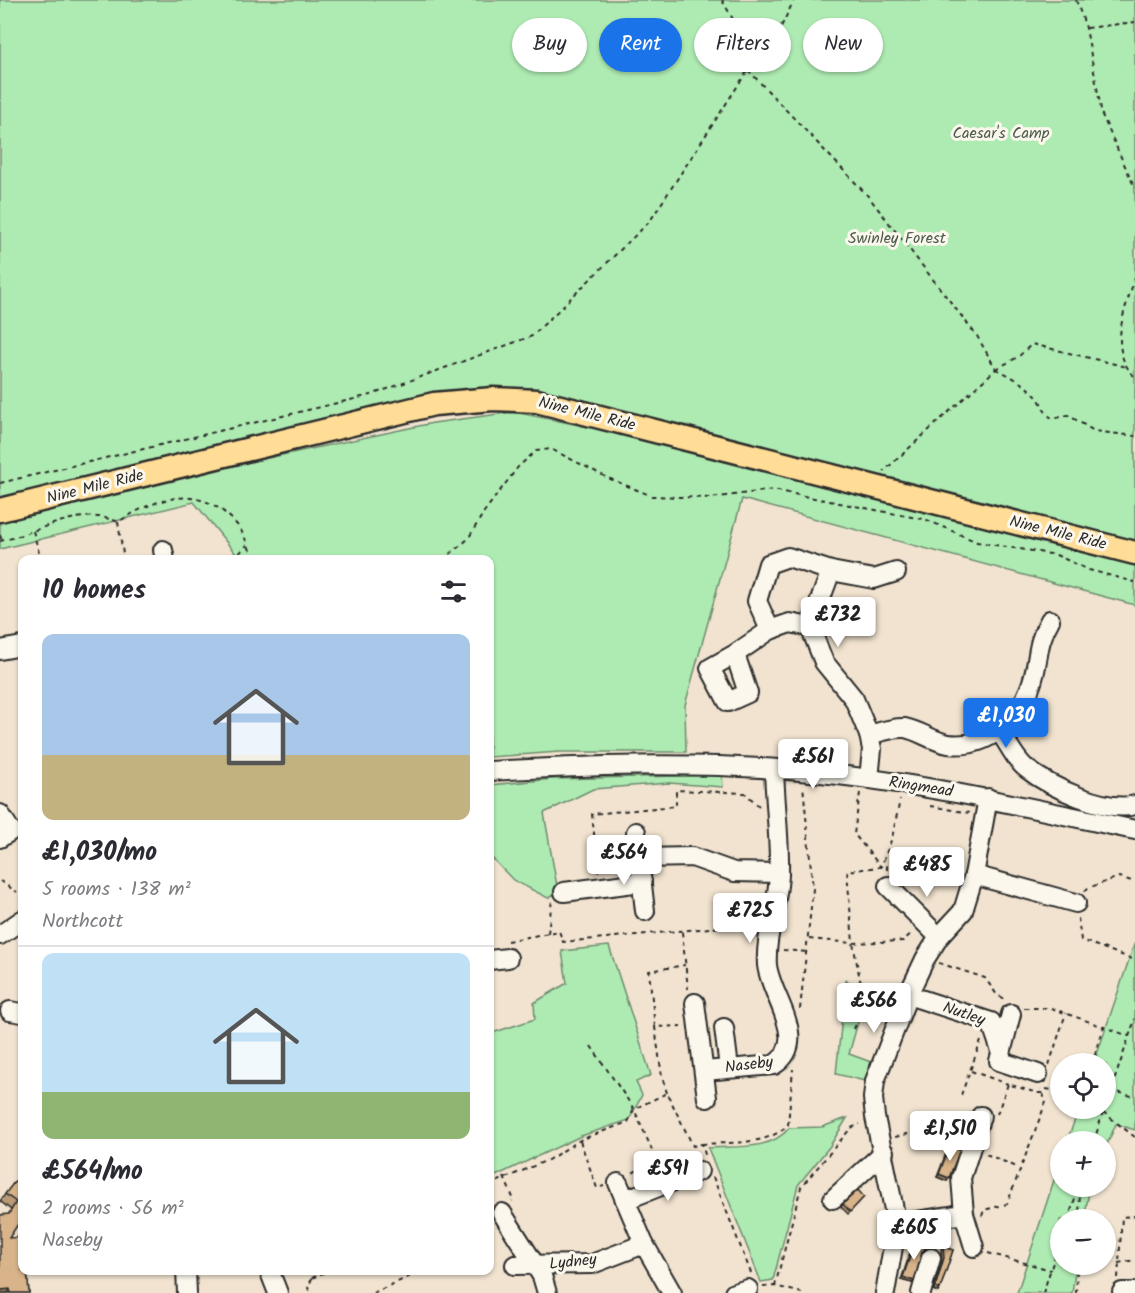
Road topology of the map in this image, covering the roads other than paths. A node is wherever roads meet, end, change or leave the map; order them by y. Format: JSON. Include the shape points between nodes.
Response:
{"nodes":[{"id":1,"x":0,"y":510,"type":"edge"},
{"id":2,"x":1135,"y":553,"type":"edge"},
{"id":3,"x":831,"y":571,"type":"junction"},
{"id":4,"x":896,"y":573,"type":"dead end"},
{"id":5,"x":1040,"y":626,"type":"dead end"},
{"id":6,"x":810,"y":627,"type":"junction"},
{"id":7,"x":770,"y":630,"type":"junction"},
{"id":8,"x":18,"y":647,"type":"edge"},
{"id":9,"x":0,"y":650,"type":"edge"},
{"id":10,"x":735,"y":654,"type":"dead end"},
{"id":11,"x":1000,"y":732,"type":"junction"},
{"id":12,"x":869,"y":735,"type":"junction"},
{"id":13,"x":774,"y":769,"type":"junction"},
{"id":14,"x":494,"y":771,"type":"edge"},
{"id":15,"x":865,"y":778,"type":"junction"},
{"id":16,"x":988,"y":798,"type":"junction"},
{"id":17,"x":1135,"y":806,"type":"edge"},
{"id":18,"x":0,"y":814,"type":"edge"},
{"id":19,"x":1135,"y":830,"type":"edge"},
{"id":20,"x":636,"y":832,"type":"dead end"},
{"id":21,"x":0,"y":838,"type":"edge"},
{"id":22,"x":640,"y":858,"type":"junction"},
{"id":23,"x":779,"y":873,"type":"junction"},
{"id":24,"x":974,"y":875,"type":"junction"},
{"id":25,"x":642,"y":882,"type":"junction"},
{"id":26,"x":888,"y":886,"type":"road end"},
{"id":27,"x":564,"y":892,"type":"road end"},
{"id":28,"x":1076,"y":903,"type":"road end"},
{"id":29,"x":645,"y":911,"type":"dead end"},
{"id":30,"x":18,"y":923,"type":"edge"},
{"id":31,"x":0,"y":935,"type":"edge"},
{"id":32,"x":939,"y":937,"type":"junction"},
{"id":33,"x":508,"y":958,"type":"road end"},
{"id":34,"x":494,"y":959,"type":"edge"},
{"id":35,"x":905,"y":1001,"type":"junction"},
{"id":36,"x":694,"y":1004,"type":"road end"},
{"id":37,"x":1011,"y":1006,"type":"road end"},
{"id":38,"x":724,"y":1028,"type":"dead end"},
{"id":39,"x":1001,"y":1052,"type":"junction"},
{"id":40,"x":729,"y":1068,"type":"junction"},
{"id":41,"x":704,"y":1071,"type":"junction"},
{"id":42,"x":1043,"y":1072,"type":"road end"},
{"id":43,"x":707,"y":1098,"type":"dead end"},
{"id":44,"x":981,"y":1116,"type":"road end"},
{"id":45,"x":882,"y":1147,"type":"junction"},
{"id":46,"x":699,"y":1172,"type":"dead end"},
{"id":47,"x":618,"y":1183,"type":"road end"},
{"id":48,"x":832,"y":1199,"type":"dead end"},
{"id":49,"x":625,"y":1200,"type":"junction"},
{"id":50,"x":964,"y":1214,"type":"junction"},
{"id":51,"x":499,"y":1217,"type":"edge"},
{"id":52,"x":897,"y":1224,"type":"junction"},
{"id":53,"x":644,"y":1244,"type":"junction"},
{"id":54,"x":974,"y":1247,"type":"road end"},
{"id":55,"x":931,"y":1258,"type":"dead end"},
{"id":56,"x":515,"y":1265,"type":"dead end"},
{"id":57,"x":535,"y":1265,"type":"junction"},
{"id":58,"x":186,"y":1275,"type":"edge"},
{"id":59,"x":271,"y":1275,"type":"edge"},
{"id":60,"x":187,"y":1293,"type":"edge"},
{"id":61,"x":278,"y":1293,"type":"edge"},
{"id":62,"x":547,"y":1293,"type":"edge"},
{"id":63,"x":672,"y":1293,"type":"edge"},
{"id":64,"x":885,"y":1293,"type":"edge"},
{"id":65,"x":921,"y":1293,"type":"edge"}],
"edges":[{"from":1,"to":2,"type":"main road","name":"Nine Mile Ride","via":[[434,404],[493,399],[537,401]]},
{"from":3,"to":4,"type":"street","via":[[874,579]]},
{"from":3,"to":6,"type":"street"},
{"from":3,"to":7,"type":"street","via":[[788,557],[768,564],[757,602]]},
{"from":5,"to":11,"type":"street","via":[[1032,685]]},
{"from":6,"to":7,"type":"street","via":[[790,623]]},
{"from":6,"to":12,"type":"street","via":[[824,662],[854,699]]},
{"from":7,"to":10,"type":"street"},
{"from":8,"to":9,"type":"street"},
{"from":11,"to":12,"type":"street","via":[[955,745],[934,741],[906,728]]},
{"from":11,"to":17,"type":"street","via":[[1025,768],[1044,780],[1098,802]]},
{"from":12,"to":15,"type":"street","via":[[872,749]]},
{"from":13,"to":14,"type":"street","name":"Ringmead","via":[[693,766]]},
{"from":13,"to":15,"type":"street","name":"Ringmead"},
{"from":13,"to":23,"type":"street","name":"Naseby"},
{"from":15,"to":16,"type":"street","name":"Ringmead"},
{"from":16,"to":19,"type":"street","name":"Ringmead"},
{"from":16,"to":24,"type":"street"},
{"from":18,"to":21,"type":"street","via":[[11,831]]},
{"from":20,"to":22,"type":"street"},
{"from":22,"to":23,"type":"street","via":[[692,857],[734,872]]},
{"from":22,"to":25,"type":"street"},
{"from":23,"to":40,"type":"street","name":"Naseby","via":[[767,966],[788,1025],[788,1050],[774,1065]]},
{"from":24,"to":28,"type":"street"},
{"from":24,"to":32,"type":"street","via":[[963,910]]},
{"from":25,"to":27,"type":"street"},
{"from":25,"to":29,"type":"street"},
{"from":26,"to":32,"type":"street"},
{"from":30,"to":31,"type":"street"},
{"from":32,"to":35,"type":"street"},
{"from":33,"to":34,"type":"street"},
{"from":35,"to":39,"type":"street","name":"Nutley","via":[[991,1022]]},
{"from":35,"to":45,"type":"street","via":[[875,1082],[875,1117]]},
{"from":36,"to":41,"type":"street"},
{"from":37,"to":39,"type":"street"},
{"from":38,"to":40,"type":"street"},
{"from":39,"to":42,"type":"street","via":[[999,1062]]},
{"from":40,"to":41,"type":"street","name":"Naseby"},
{"from":41,"to":43,"type":"street"},
{"from":44,"to":50,"type":"street","via":[[961,1178]]},
{"from":45,"to":48,"type":"street"},
{"from":45,"to":52,"type":"street"},
{"from":46,"to":49,"type":"street"},
{"from":47,"to":49,"type":"street"},
{"from":49,"to":53,"type":"street"},
{"from":50,"to":52,"type":"street"},
{"from":50,"to":54,"type":"street"},
{"from":51,"to":57,"type":"street","name":"Lydney"},
{"from":52,"to":64,"type":"street"},
{"from":53,"to":57,"type":"street","name":"Lydney","via":[[592,1264]]},
{"from":53,"to":63,"type":"street"},
{"from":55,"to":65,"type":"street"},
{"from":56,"to":57,"type":"street","name":"Lydney"},
{"from":57,"to":62,"type":"street","name":"Lydney"},
{"from":58,"to":60,"type":"street"},
{"from":59,"to":61,"type":"street"}]}
